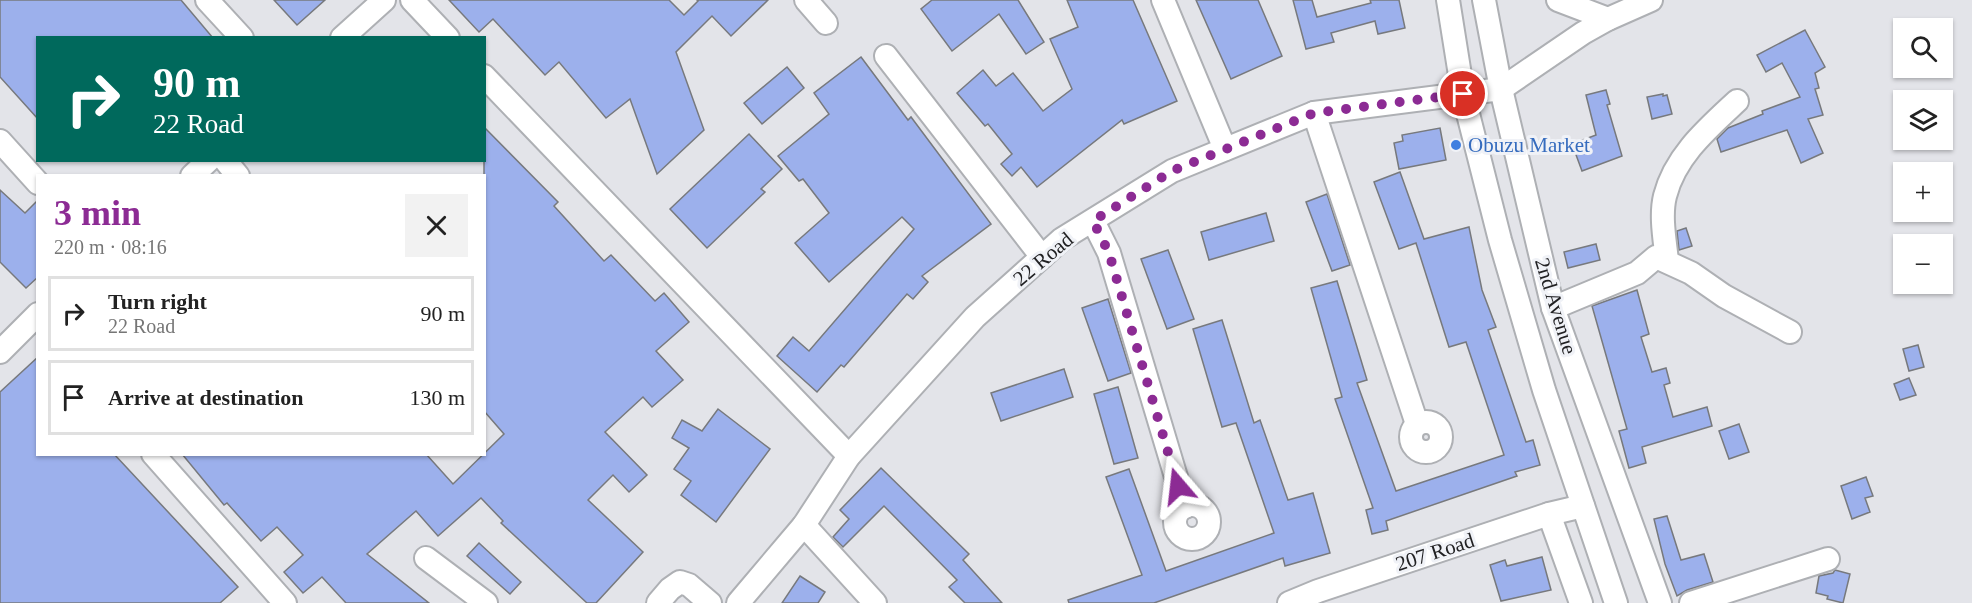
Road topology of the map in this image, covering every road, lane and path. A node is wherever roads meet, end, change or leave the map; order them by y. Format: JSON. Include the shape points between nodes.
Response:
{"nodes":[{"id":1,"x":207,"y":0,"type":"edge"},
{"id":2,"x":384,"y":0,"type":"edge"},
{"id":3,"x":412,"y":0,"type":"edge"},
{"id":4,"x":806,"y":0,"type":"edge"},
{"id":5,"x":1162,"y":0,"type":"edge"},
{"id":6,"x":1448,"y":0,"type":"edge"},
{"id":7,"x":1485,"y":0,"type":"edge"},
{"id":8,"x":1558,"y":0,"type":"edge"},
{"id":9,"x":1651,"y":0,"type":"edge"},
{"id":10,"x":1608,"y":19,"type":"junction"},
{"id":11,"x":826,"y":23,"type":"dead end"},
{"id":12,"x":240,"y":36,"type":"edge"},
{"id":13,"x":344,"y":36,"type":"edge"},
{"id":14,"x":446,"y":36,"type":"edge"},
{"id":15,"x":886,"y":56,"type":"dead end"},
{"id":16,"x":486,"y":78,"type":"edge"},
{"id":17,"x":1501,"y":89,"type":"junction"},
{"id":18,"x":1463,"y":94,"type":"junction"},
{"id":19,"x":1737,"y":101,"type":"dead end"},
{"id":20,"x":1314,"y":113,"type":"junction"},
{"id":21,"x":0,"y":141,"type":"edge"},
{"id":22,"x":1225,"y":149,"type":"junction"},
{"id":23,"x":207,"y":162,"type":"edge"},
{"id":24,"x":227,"y":162,"type":"edge"},
{"id":25,"x":194,"y":174,"type":"edge"},
{"id":26,"x":236,"y":174,"type":"edge"},
{"id":27,"x":36,"y":181,"type":"edge"},
{"id":28,"x":1093,"y":221,"type":"junction"},
{"id":29,"x":1042,"y":257,"type":"junction"},
{"id":30,"x":1667,"y":261,"type":"junction"},
{"id":31,"x":1553,"y":308,"type":"junction"},
{"id":32,"x":36,"y":319,"type":"edge"},
{"id":33,"x":1791,"y":332,"type":"dead end"},
{"id":34,"x":0,"y":352,"type":"edge"},
{"id":35,"x":1418,"y":424,"type":"dead end"},
{"id":36,"x":155,"y":456,"type":"edge"},
{"id":37,"x":849,"y":456,"type":"junction"},
{"id":38,"x":1583,"y":506,"type":"junction"},
{"id":39,"x":1185,"y":507,"type":"dead end"},
{"id":40,"x":1550,"y":514,"type":"junction"},
{"id":41,"x":804,"y":525,"type":"junction"},
{"id":42,"x":426,"y":558,"type":"dead end"},
{"id":43,"x":1828,"y":559,"type":"dead end"},
{"id":44,"x":1320,"y":597,"type":"edge"},
{"id":45,"x":285,"y":603,"type":"edge"},
{"id":46,"x":486,"y":603,"type":"edge"},
{"id":47,"x":658,"y":603,"type":"edge"},
{"id":48,"x":710,"y":603,"type":"edge"},
{"id":49,"x":738,"y":603,"type":"edge"},
{"id":50,"x":876,"y":603,"type":"edge"},
{"id":51,"x":1289,"y":603,"type":"edge"},
{"id":52,"x":1581,"y":603,"type":"edge"},
{"id":53,"x":1616,"y":603,"type":"edge"},
{"id":54,"x":1660,"y":603,"type":"edge"},
{"id":55,"x":1691,"y":603,"type":"edge"}],
"edges":[{"from":1,"to":12,"type":"street"},
{"from":2,"to":13,"type":"street"},
{"from":3,"to":14,"type":"street"},
{"from":4,"to":11,"type":"street"},
{"from":5,"to":22,"type":"street"},
{"from":6,"to":18,"type":"street","name":"2nd Avenue"},
{"from":7,"to":17,"type":"street","name":"2nd Avenue"},
{"from":8,"to":10,"type":"street"},
{"from":9,"to":10,"type":"street"},
{"from":10,"to":17,"type":"street"},
{"from":15,"to":29,"type":"street"},
{"from":16,"to":37,"type":"street"},
{"from":17,"to":18,"type":"street","name":"22 Road"},
{"from":17,"to":31,"type":"street","name":"2nd Avenue"},
{"from":18,"to":20,"type":"street","name":"22 Road"},
{"from":18,"to":38,"type":"street","name":"2nd Avenue","via":[[1512,283]]},
{"from":19,"to":30,"type":"street","via":[[1695,141],[1675,172],[1665,197]]},
{"from":20,"to":22,"type":"street","name":"22 Road"},
{"from":20,"to":35,"type":"street"},
{"from":21,"to":27,"type":"street"},
{"from":22,"to":28,"type":"street","name":"22 Road","via":[[1172,171]]},
{"from":23,"to":25,"type":"street"},
{"from":24,"to":26,"type":"street"},
{"from":28,"to":29,"type":"street","name":"22 Road","via":[[1062,239]]},
{"from":28,"to":39,"type":"street","via":[[1109,253]]},
{"from":29,"to":37,"type":"street","name":"22 Road","via":[[975,317]]},
{"from":30,"to":31,"type":"street","via":[[1656,257],[1637,273]]},
{"from":30,"to":33,"type":"street"},
{"from":31,"to":54,"type":"street","name":"2nd Avenue"},
{"from":32,"to":34,"type":"street"},
{"from":36,"to":45,"type":"street"},
{"from":37,"to":41,"type":"street","name":"22 Road"},
{"from":38,"to":40,"type":"street","name":"207 Road"},
{"from":38,"to":53,"type":"street","name":"2nd Avenue"},
{"from":40,"to":44,"type":"street","name":"207 Road"},
{"from":40,"to":52,"type":"street"},
{"from":41,"to":49,"type":"street","name":"22 Road"},
{"from":41,"to":50,"type":"street"},
{"from":42,"to":46,"type":"street"},
{"from":43,"to":55,"type":"street"},
{"from":44,"to":51,"type":"street","name":"207 Road"},
{"from":47,"to":48,"type":"street","via":[[680,582]]}]}
